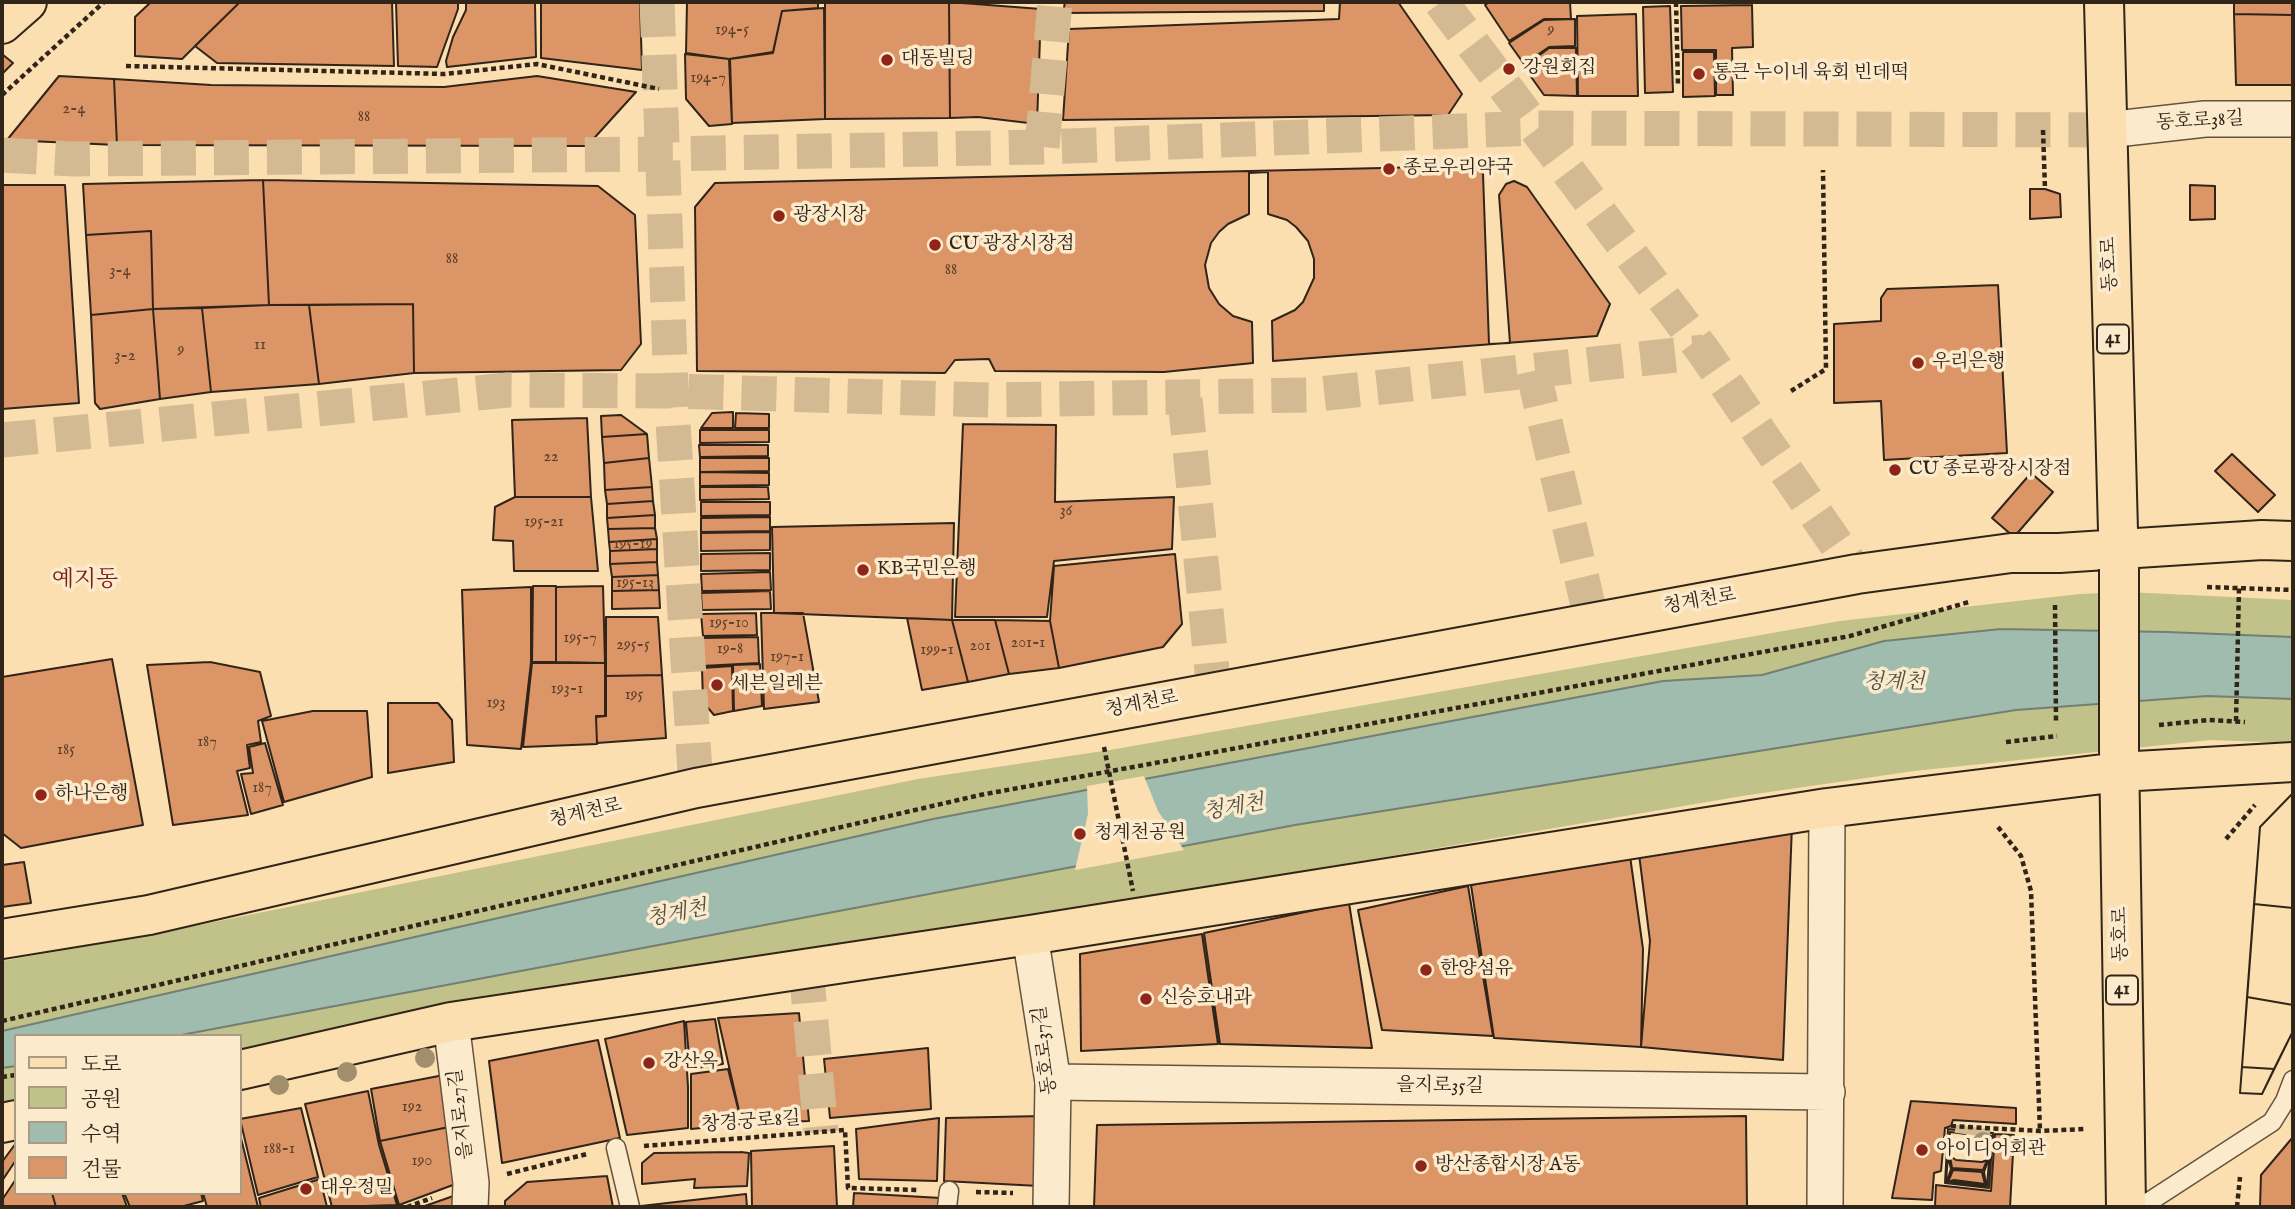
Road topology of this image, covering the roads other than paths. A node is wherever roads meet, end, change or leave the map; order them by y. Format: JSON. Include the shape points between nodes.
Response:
{"nodes":[{"id":1,"x":27,"y":2,"type":"edge"},
{"id":2,"x":2104,"y":2,"type":"edge"},
{"id":3,"x":2,"y":24,"type":"edge"},
{"id":4,"x":2293,"y":119,"type":"edge"},
{"id":5,"x":2107,"y":130,"type":"junction"},
{"id":6,"x":2293,"y":541,"type":"edge"},
{"id":7,"x":2119,"y":559,"type":"junction"},
{"id":8,"x":2119,"y":759,"type":"junction"},
{"id":9,"x":2293,"y":761,"type":"edge"},
{"id":10,"x":1827,"y":808,"type":"junction"},
{"id":11,"x":1030,"y":935,"type":"junction"},
{"id":12,"x":2,"y":940,"type":"edge"},
{"id":13,"x":452,"y":1022,"type":"junction"},
{"id":14,"x":242,"y":1070,"type":"edge"},
{"id":15,"x":2293,"y":1080,"type":"edge"},
{"id":16,"x":1053,"y":1082,"type":"junction"},
{"id":17,"x":1827,"y":1092,"type":"junction"},
{"id":18,"x":616,"y":1148,"type":"road end"},
{"id":19,"x":470,"y":1195,"type":"edge"},
{"id":20,"x":1051,"y":1200,"type":"edge"},
{"id":21,"x":630,"y":1207,"type":"edge"},
{"id":22,"x":1825,"y":1207,"type":"edge"},
{"id":23,"x":2126,"y":1207,"type":"edge"},
{"id":24,"x":2141,"y":1207,"type":"edge"}],
"edges":[{"from":1,"to":3,"type":"main road"},
{"from":2,"to":5,"type":"main road","name":"동호로","number":"41"},
{"from":4,"to":5,"type":"street","name":"동호로38길","via":[[2205,119]]},
{"from":5,"to":7,"type":"main road","name":"동호로","number":"41"},
{"from":6,"to":7,"type":"main road","name":"청계천로","via":[[2262,540]]},
{"from":7,"to":8,"type":"main road","number":"41","bridge":true},
{"from":7,"to":12,"type":"main road","name":"청계천로","via":[[2011,553],[1857,574],[696,788],[149,915]]},
{"from":8,"to":9,"type":"main road"},
{"from":8,"to":10,"type":"main road"},
{"from":8,"to":23,"type":"main road","name":"동호로","number":"41"},
{"from":10,"to":11,"type":"main road"},
{"from":10,"to":17,"type":"street"},
{"from":11,"to":13,"type":"main road"},
{"from":11,"to":16,"type":"street","name":"동호로37길"},
{"from":13,"to":14,"type":"main road"},
{"from":13,"to":19,"type":"street","name":"을지로27길"},
{"from":15,"to":24,"type":"lane","via":[[2272,1122]]},
{"from":16,"to":17,"type":"street","name":"을지로35길"},
{"from":16,"to":20,"type":"street","name":"동호로37길"},
{"from":17,"to":22,"type":"street"},
{"from":18,"to":21,"type":"lane"}]}
